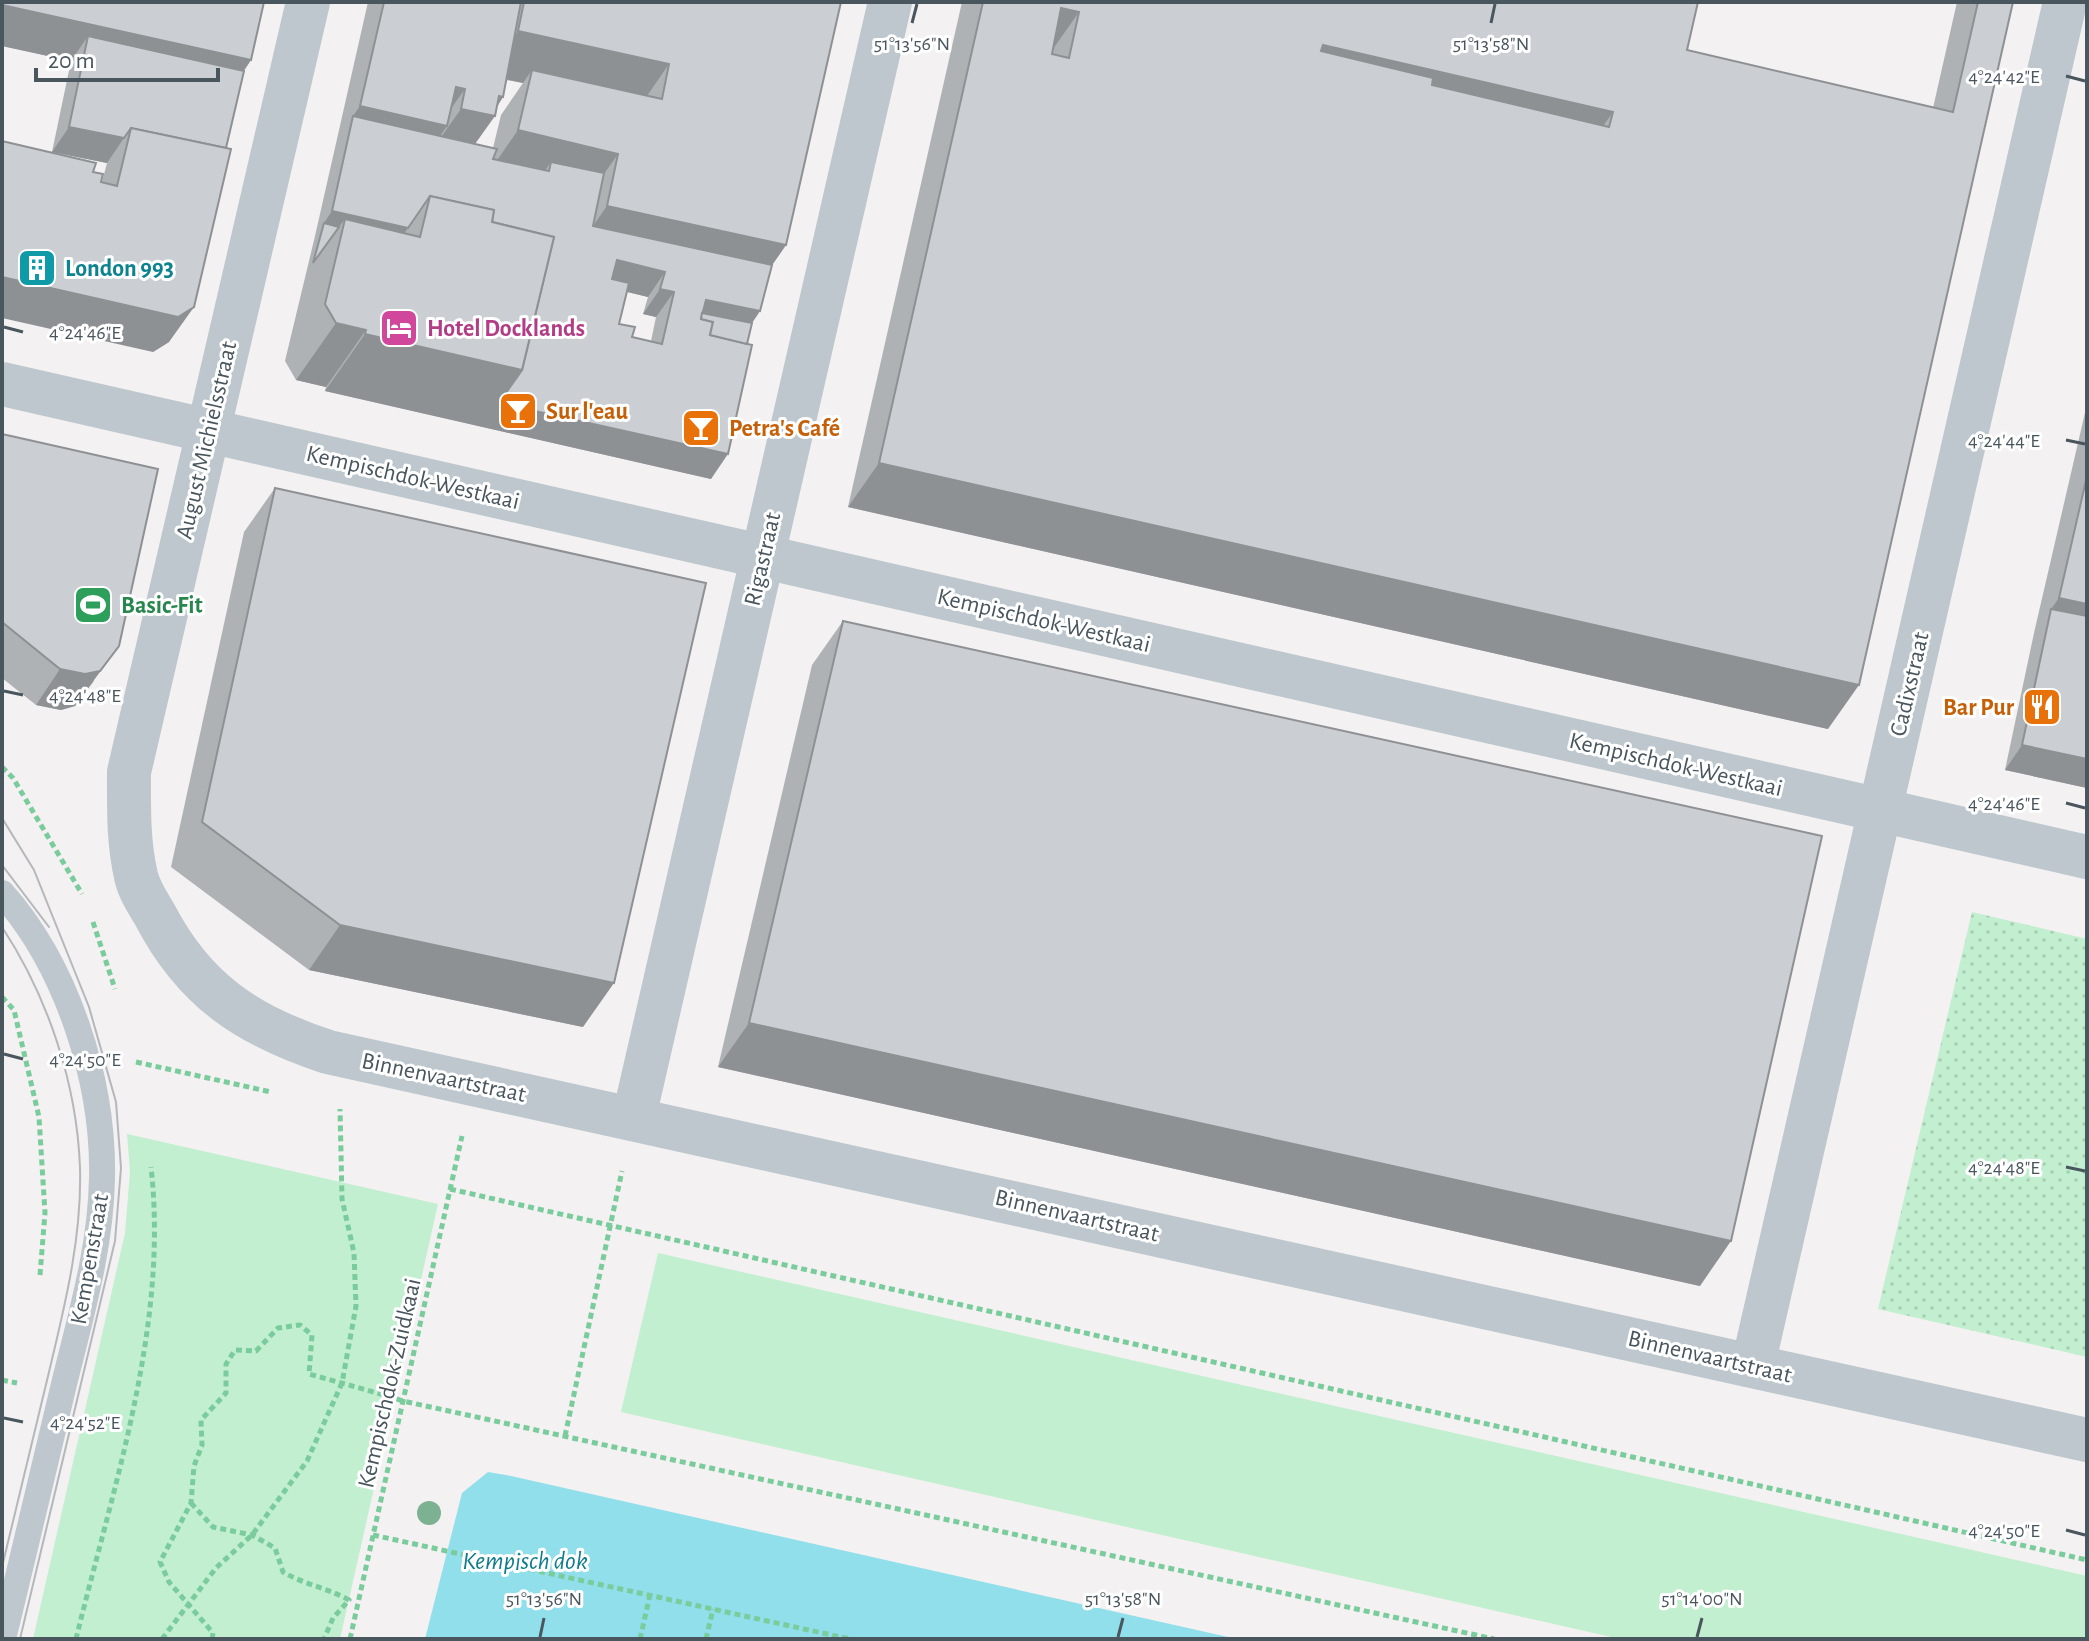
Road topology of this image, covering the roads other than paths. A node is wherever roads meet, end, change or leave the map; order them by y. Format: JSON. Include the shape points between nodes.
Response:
{"nodes":[{"id":1,"x":308,"y":2,"type":"edge"},
{"id":2,"x":890,"y":2,"type":"edge"},
{"id":3,"x":2065,"y":2,"type":"edge"},
{"id":4,"x":2,"y":384,"type":"edge"},
{"id":5,"x":208,"y":430,"type":"junction"},
{"id":6,"x":763,"y":556,"type":"junction"},
{"id":7,"x":1880,"y":810,"type":"junction"},
{"id":8,"x":2087,"y":857,"type":"edge"},
{"id":9,"x":137,"y":880,"type":"joint"},
{"id":10,"x":2,"y":893,"type":"edge"},
{"id":11,"x":634,"y":1117,"type":"junction"},
{"id":12,"x":1753,"y":1365,"type":"junction"},
{"id":13,"x":2087,"y":1440,"type":"edge"},
{"id":14,"x":3,"y":1639,"type":"edge"}],
"edges":[{"from":1,"to":5,"type":"street","name":"August Michielsstraat"},
{"from":2,"to":6,"type":"street","name":"Rigastraat"},
{"from":3,"to":7,"type":"street","name":"Cadixstraat"},
{"from":4,"to":5,"type":"street","name":"Kempischdok-Westkaai"},
{"from":5,"to":6,"type":"street","name":"Kempischdok-Westkaai"},
{"from":5,"to":9,"type":"street","name":"August Michielsstraat","via":[[129,772],[129,835]]},
{"from":6,"to":7,"type":"street","name":"Kempischdok-Westkaai"},
{"from":6,"to":11,"type":"street","name":"Rigastraat"},
{"from":7,"to":8,"type":"street","name":"Kempischdok-Westkaai"},
{"from":7,"to":12,"type":"street","name":"Cadixstraat"},
{"from":9,"to":11,"type":"street","name":"Binnenvaartstraat","via":[[164,933],[196,976],[232,1008],[276,1035],[328,1052]]},
{"from":10,"to":14,"type":"lane","name":"Kempenstraat","via":[[53,965],[75,1019],[96,1102],[102,1178],[87,1288]]},
{"from":11,"to":12,"type":"street","name":"Binnenvaartstraat"},
{"from":12,"to":13,"type":"street","name":"Binnenvaartstraat"}]}
